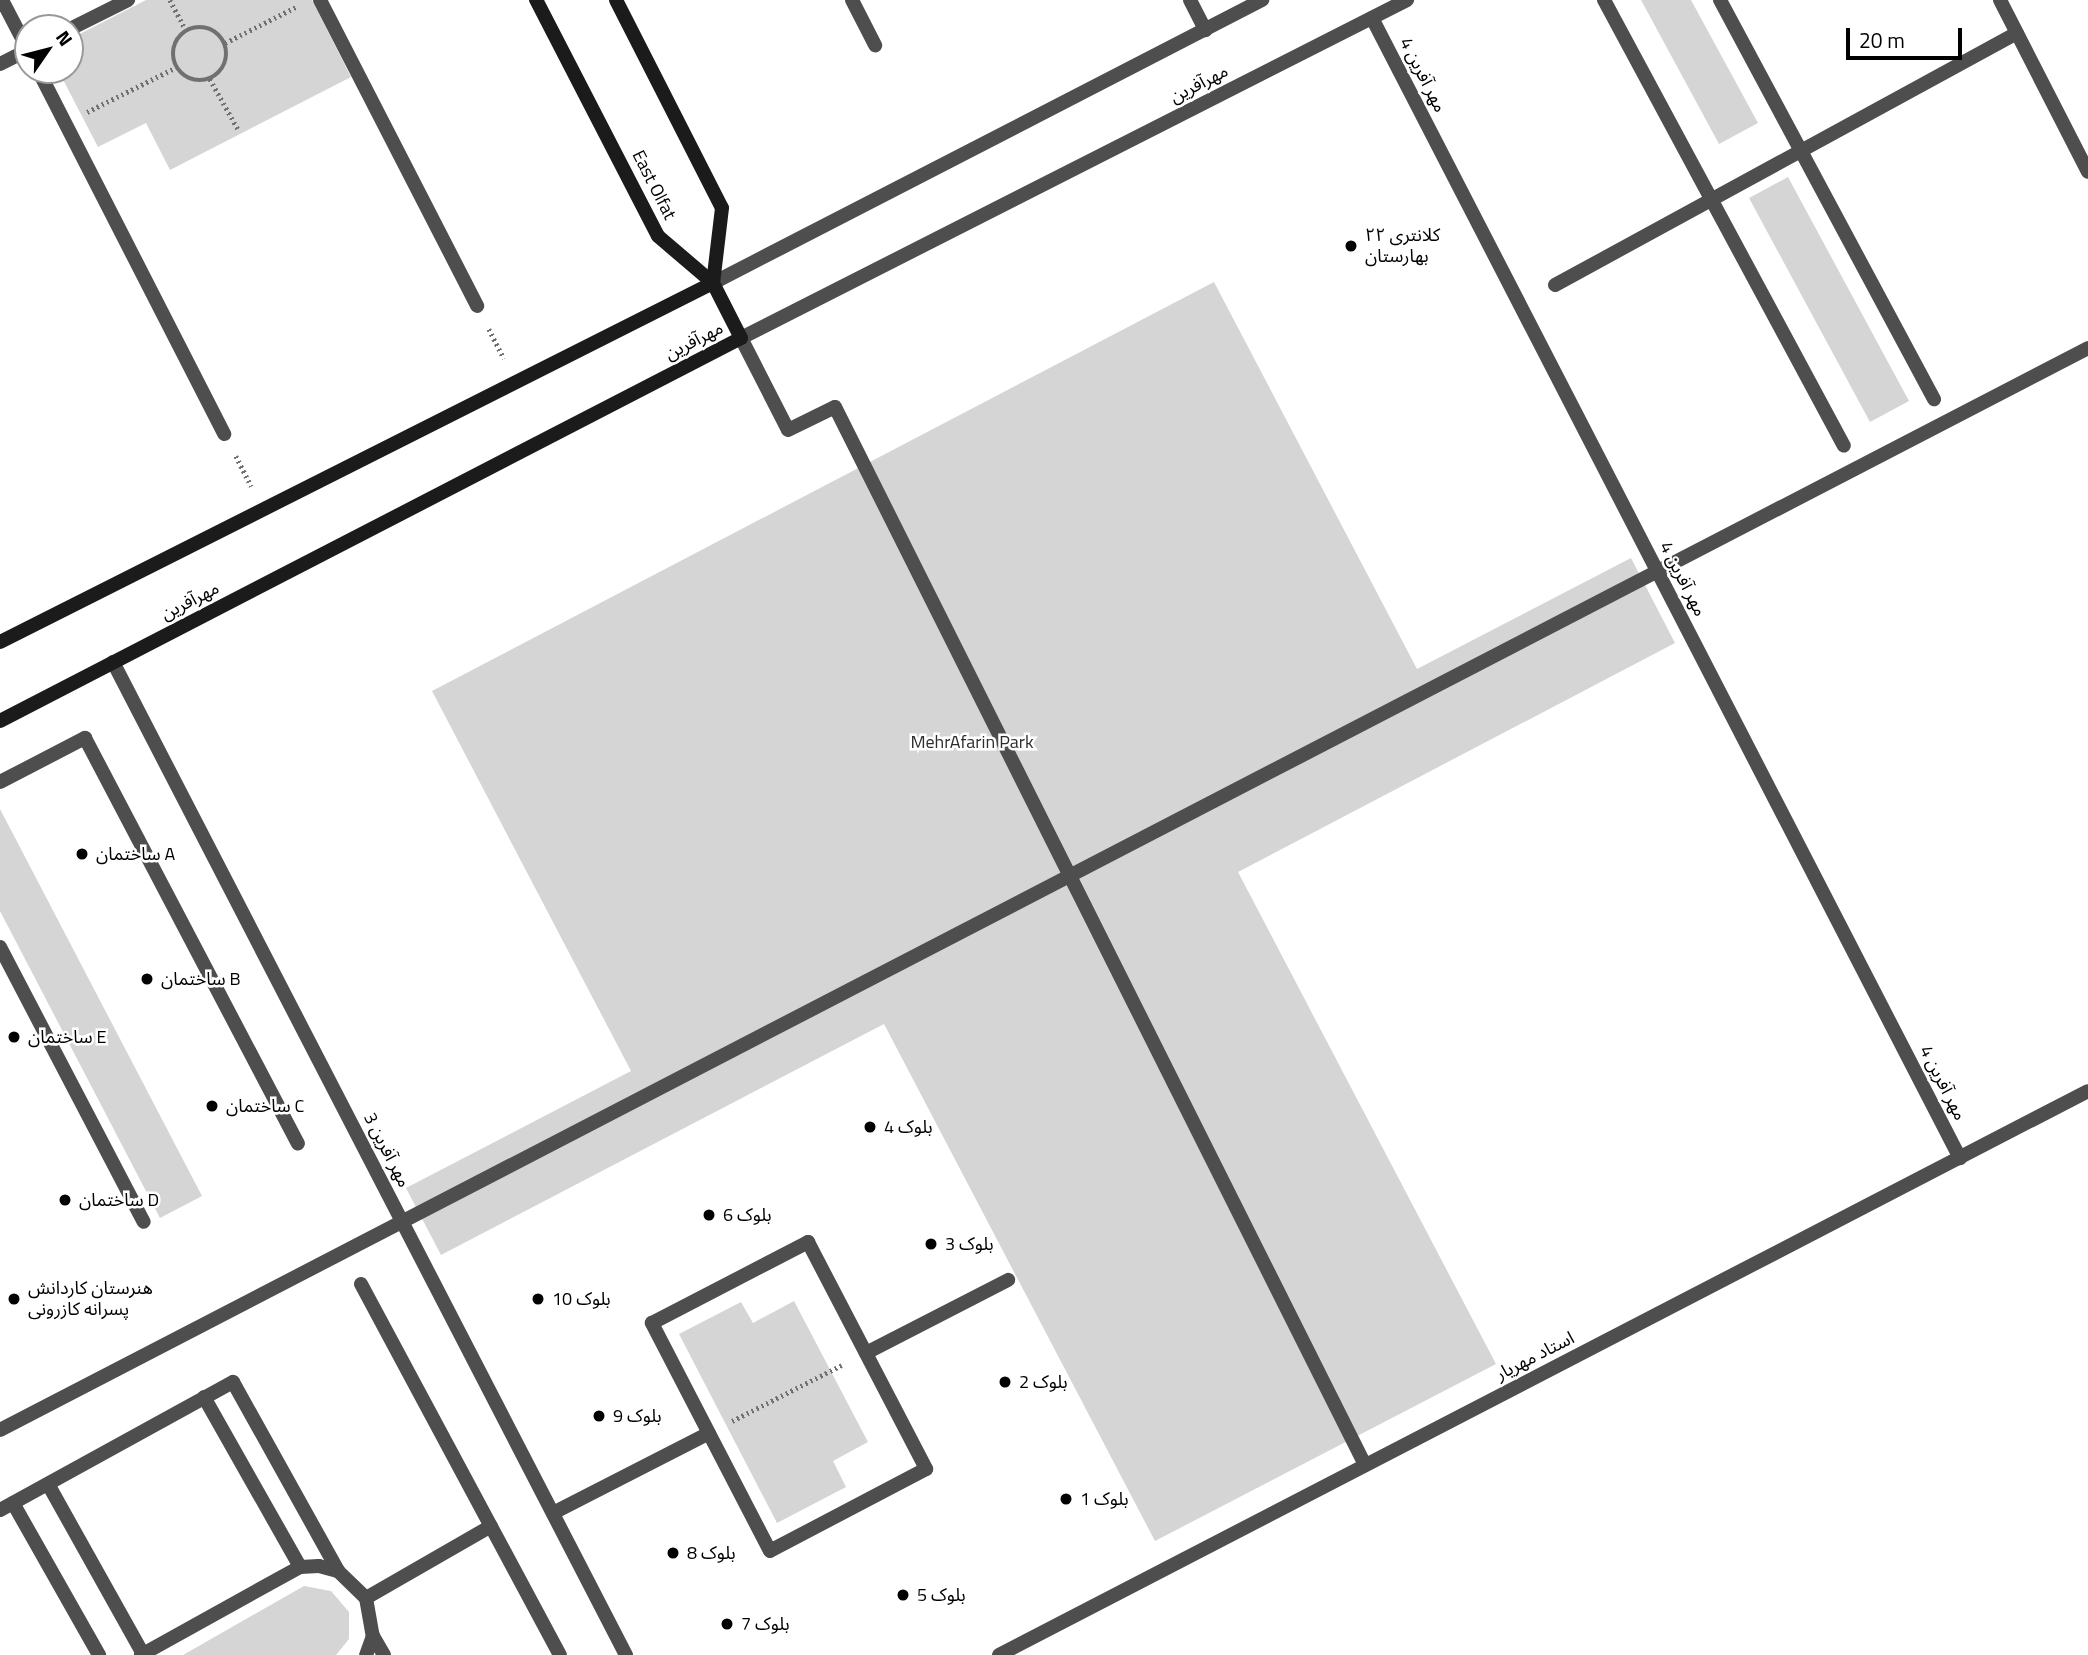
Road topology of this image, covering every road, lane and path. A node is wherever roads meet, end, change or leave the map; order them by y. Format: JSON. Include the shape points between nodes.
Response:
{"nodes":[{"id":1,"x":2,"y":0,"type":"edge"},
{"id":2,"x":128,"y":0,"type":"edge"},
{"id":3,"x":170,"y":0,"type":"edge"},
{"id":4,"x":309,"y":0,"type":"edge"},
{"id":5,"x":320,"y":0,"type":"edge"},
{"id":6,"x":536,"y":0,"type":"edge"},
{"id":7,"x":616,"y":0,"type":"edge"},
{"id":8,"x":852,"y":0,"type":"edge"},
{"id":9,"x":1190,"y":0,"type":"edge"},
{"id":10,"x":1262,"y":0,"type":"edge"},
{"id":11,"x":1407,"y":0,"type":"edge"},
{"id":12,"x":1604,"y":0,"type":"edge"},
{"id":13,"x":1720,"y":0,"type":"edge"},
{"id":14,"x":2000,"y":0,"type":"edge"},
{"id":15,"x":1372,"y":18,"type":"junction"},
{"id":16,"x":84,"y":22,"type":"edge"},
{"id":17,"x":186,"y":30,"type":"junction"},
{"id":18,"x":1205,"y":30,"type":"junction"},
{"id":19,"x":2017,"y":33,"type":"junction"},
{"id":20,"x":225,"y":43,"type":"junction"},
{"id":21,"x":875,"y":45,"type":"dead end"},
{"id":22,"x":0,"y":64,"type":"edge"},
{"id":23,"x":177,"y":67,"type":"junction"},
{"id":24,"x":211,"y":79,"type":"junction"},
{"id":25,"x":45,"y":84,"type":"edge"},
{"id":26,"x":66,"y":123,"type":"junction"},
{"id":27,"x":238,"y":129,"type":"dead end"},
{"id":28,"x":1801,"y":151,"type":"junction"},
{"id":29,"x":2088,"y":172,"type":"edge"},
{"id":30,"x":1712,"y":200,"type":"junction"},
{"id":31,"x":713,"y":283,"type":"junction"},
{"id":32,"x":1555,"y":285,"type":"dead end"},
{"id":33,"x":477,"y":306,"type":"joint"},
{"id":34,"x":741,"y":338,"type":"junction"},
{"id":35,"x":2088,"y":348,"type":"edge"},
{"id":36,"x":516,"y":380,"type":"junction"},
{"id":37,"x":1934,"y":399,"type":"dead end"},
{"id":38,"x":224,"y":434,"type":"joint"},
{"id":39,"x":1844,"y":446,"type":"dead end"},
{"id":40,"x":263,"y":509,"type":"junction"},
{"id":41,"x":1657,"y":572,"type":"junction"},
{"id":42,"x":0,"y":642,"type":"edge"},
{"id":43,"x":113,"y":662,"type":"junction"},
{"id":44,"x":0,"y":721,"type":"edge"},
{"id":45,"x":0,"y":782,"type":"edge"},
{"id":46,"x":1070,"y":876,"type":"junction"},
{"id":47,"x":0,"y":947,"type":"edge"},
{"id":48,"x":2088,"y":1091,"type":"edge"},
{"id":49,"x":298,"y":1144,"type":"dead end"},
{"id":50,"x":1959,"y":1158,"type":"junction"},
{"id":51,"x":144,"y":1222,"type":"dead end"},
{"id":52,"x":402,"y":1222,"type":"junction"},
{"id":53,"x":1008,"y":1280,"type":"dead end"},
{"id":54,"x":361,"y":1284,"type":"dead end"},
{"id":55,"x":866,"y":1353,"type":"junction"},
{"id":56,"x":204,"y":1397,"type":"junction"},
{"id":57,"x":0,"y":1430,"type":"edge"},
{"id":58,"x":709,"y":1433,"type":"junction"},
{"id":59,"x":1365,"y":1465,"type":"junction"},
{"id":60,"x":48,"y":1484,"type":"junction"},
{"id":61,"x":13,"y":1503,"type":"junction"},
{"id":62,"x":0,"y":1510,"type":"edge"},
{"id":63,"x":553,"y":1513,"type":"junction"},
{"id":64,"x":491,"y":1526,"type":"junction"},
{"id":65,"x":299,"y":1567,"type":"junction"},
{"id":66,"x":338,"y":1572,"type":"junction"},
{"id":67,"x":366,"y":1598,"type":"junction"},
{"id":68,"x":373,"y":1636,"type":"junction"},
{"id":69,"x":142,"y":1654,"type":"edge"},
{"id":70,"x":99,"y":1655,"type":"edge"},
{"id":71,"x":366,"y":1655,"type":"edge"},
{"id":72,"x":384,"y":1655,"type":"edge"},
{"id":73,"x":560,"y":1655,"type":"edge"},
{"id":74,"x":626,"y":1655,"type":"edge"},
{"id":75,"x":999,"y":1655,"type":"edge"}],
"edges":[{"from":1,"to":22,"type":"street","via":[[28,50]]},
{"from":2,"to":16,"type":"street"},
{"from":3,"to":17,"type":"path"},
{"from":4,"to":20,"type":"path"},
{"from":5,"to":33,"type":"street"},
{"from":6,"to":31,"type":"main road","name":"East Olfat","via":[[658,236]]},
{"from":7,"to":31,"type":"main road","via":[[722,208]]},
{"from":8,"to":21,"type":"street"},
{"from":9,"to":18,"type":"street"},
{"from":10,"to":18,"type":"street"},
{"from":11,"to":15,"type":"street","name":"مهرآفرین"},
{"from":12,"to":30,"type":"street"},
{"from":13,"to":28,"type":"street"},
{"from":14,"to":19,"type":"street"},
{"from":15,"to":34,"type":"street","name":"مهرآفرین"},
{"from":15,"to":41,"type":"street","name":"مهر آفرین 4"},
{"from":17,"to":20,"type":"path","via":[[212,29]]},
{"from":17,"to":23,"type":"path","via":[[173,51]]},
{"from":18,"to":31,"type":"street"},
{"from":19,"to":28,"type":"street"},
{"from":19,"to":29,"type":"street"},
{"from":20,"to":24,"type":"path","via":[[223,67]]},
{"from":23,"to":24,"type":"path","via":[[187,78]]},
{"from":23,"to":26,"type":"path"},
{"from":24,"to":27,"type":"path"},
{"from":25,"to":26,"type":"street"},
{"from":26,"to":38,"type":"street"},
{"from":28,"to":30,"type":"street"},
{"from":28,"to":37,"type":"street"},
{"from":30,"to":32,"type":"street"},
{"from":30,"to":39,"type":"street"},
{"from":31,"to":34,"type":"main road"},
{"from":31,"to":36,"type":"main road"},
{"from":33,"to":36,"type":"path"},
{"from":34,"to":43,"type":"main road","name":"مهرآفرین"},
{"from":34,"to":46,"type":"street","via":[[788,430],[835,407]]},
{"from":35,"to":41,"type":"street"},
{"from":36,"to":40,"type":"main road"},
{"from":38,"to":40,"type":"path"},
{"from":40,"to":42,"type":"main road"},
{"from":41,"to":46,"type":"street"},
{"from":41,"to":50,"type":"street","name":"مهر آفرین 4"},
{"from":43,"to":44,"type":"main road","name":"مهرآفرین"},
{"from":43,"to":52,"type":"street","name":"مهر آفرین 3"},
{"from":45,"to":49,"type":"street","via":[[85,738]]},
{"from":46,"to":52,"type":"street"},
{"from":46,"to":59,"type":"street"},
{"from":47,"to":51,"type":"street"},
{"from":48,"to":50,"type":"street","name":"استاد مهریار"},
{"from":50,"to":59,"type":"street","name":"استاد مهریار"},
{"from":52,"to":57,"type":"street"},
{"from":52,"to":63,"type":"street","name":"مهر آفرین 3"},
{"from":53,"to":55,"type":"street"},
{"from":54,"to":64,"type":"street"},
{"from":55,"to":58,"type":"path"},
{"from":55,"to":58,"type":"street","via":[[808,1242],[796,1248],[652,1323]]},
{"from":55,"to":58,"type":"street","via":[[926,1469],[770,1551]]},
{"from":56,"to":60,"type":"street"},
{"from":56,"to":65,"type":"street"},
{"from":56,"to":66,"type":"street","via":[[233,1382]]},
{"from":58,"to":63,"type":"street"},
{"from":59,"to":75,"type":"street","name":"استاد مهریار"},
{"from":60,"to":61,"type":"street"},
{"from":60,"to":69,"type":"street"},
{"from":61,"to":62,"type":"street"},
{"from":61,"to":70,"type":"street"},
{"from":63,"to":74,"type":"street","name":"مهر آفرین 3"},
{"from":64,"to":67,"type":"street"},
{"from":64,"to":73,"type":"street"},
{"from":65,"to":66,"type":"street"},
{"from":65,"to":69,"type":"street"},
{"from":66,"to":67,"type":"street"},
{"from":67,"to":68,"type":"street"},
{"from":68,"to":71,"type":"street"},
{"from":68,"to":72,"type":"street"}]}
